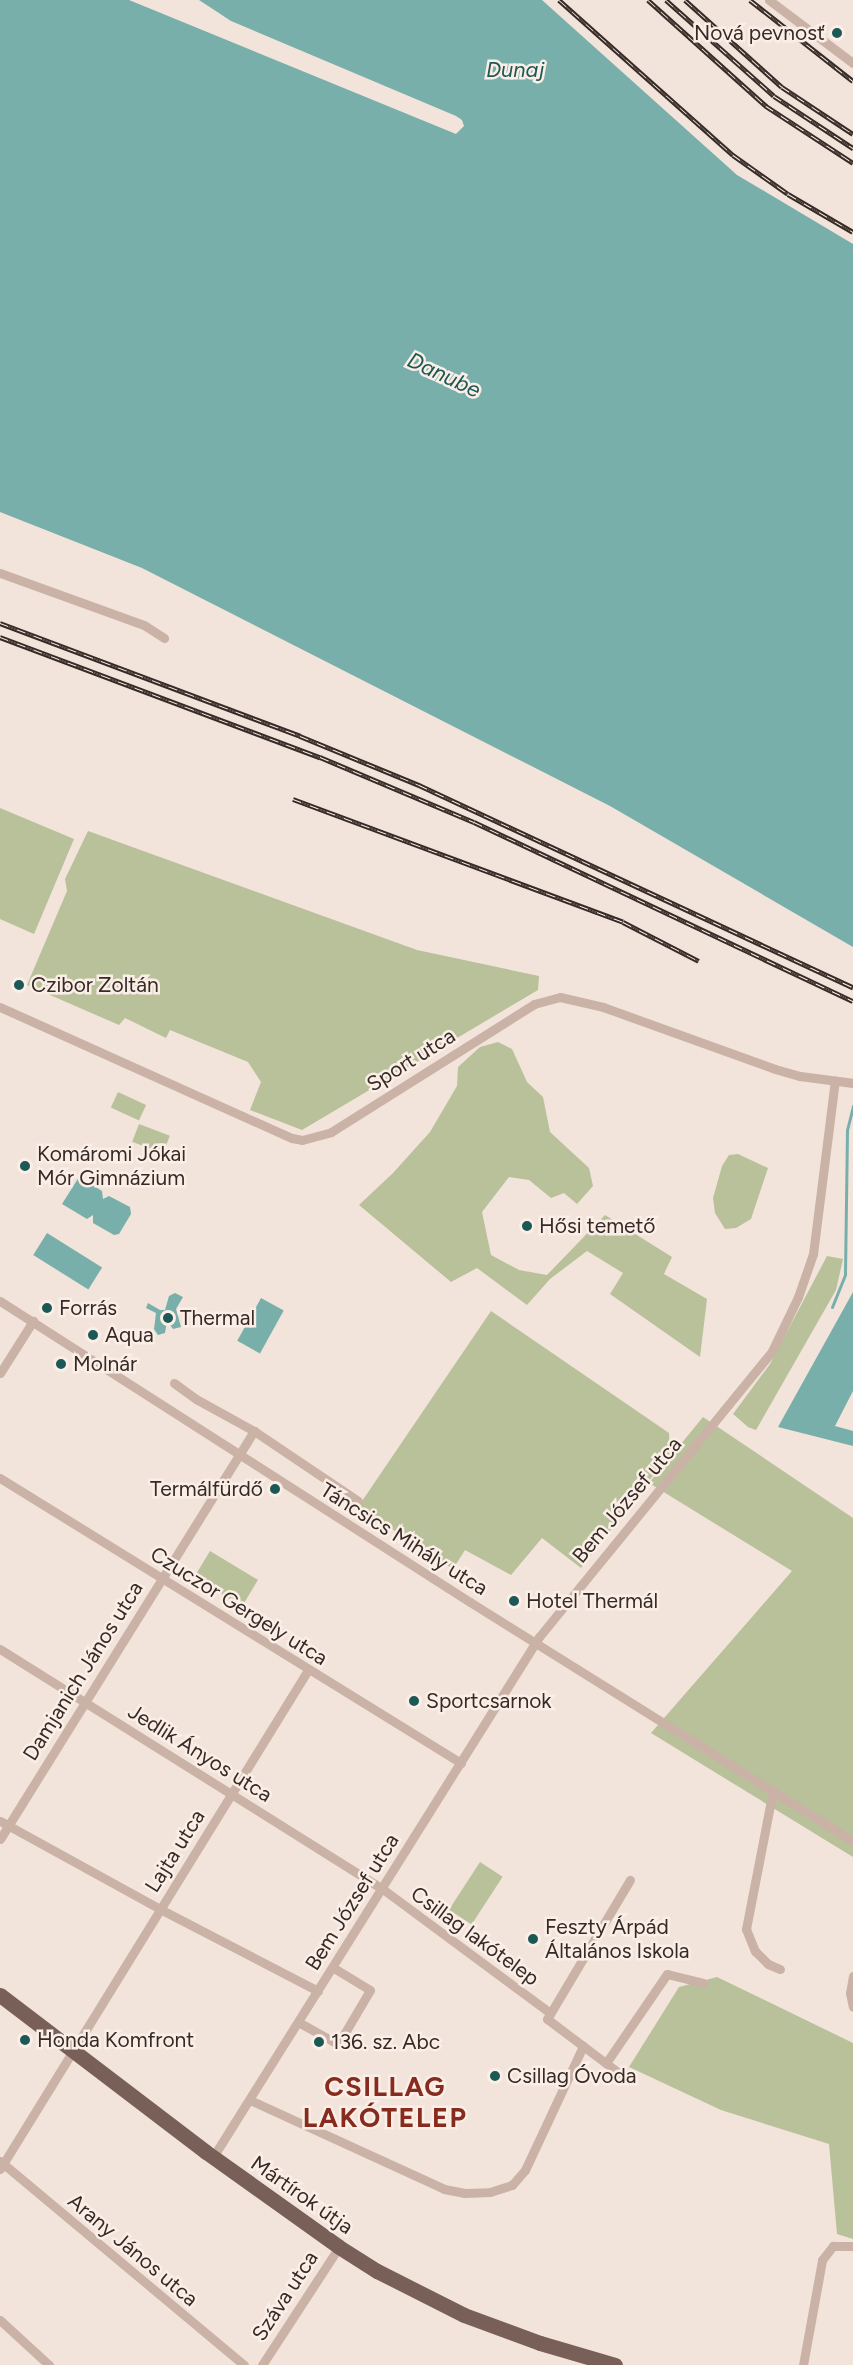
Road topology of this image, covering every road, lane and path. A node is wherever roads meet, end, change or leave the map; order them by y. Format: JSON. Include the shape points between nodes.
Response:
{"nodes":[{"id":1,"x":769,"y":0,"type":"edge"},
{"id":2,"x":853,"y":63,"type":"edge"},
{"id":3,"x":0,"y":573,"type":"edge"},
{"id":4,"x":164,"y":638,"type":"dead end"},
{"id":5,"x":0,"y":1007,"type":"edge"},
{"id":6,"x":835,"y":1080,"type":"junction"},
{"id":7,"x":853,"y":1083,"type":"edge"},
{"id":8,"x":0,"y":1301,"type":"edge"},
{"id":9,"x":33,"y":1321,"type":"junction"},
{"id":10,"x":0,"y":1373,"type":"edge"},
{"id":11,"x":174,"y":1383,"type":"dead end"},
{"id":12,"x":254,"y":1431,"type":"junction"},
{"id":13,"x":239,"y":1455,"type":"junction"},
{"id":14,"x":0,"y":1478,"type":"edge"},
{"id":15,"x":358,"y":1501,"type":"dead end"},
{"id":16,"x":161,"y":1579,"type":"junction"},
{"id":17,"x":536,"y":1642,"type":"junction"},
{"id":18,"x":0,"y":1649,"type":"edge"},
{"id":19,"x":308,"y":1670,"type":"junction"},
{"id":20,"x":85,"y":1702,"type":"junction"},
{"id":21,"x":461,"y":1762,"type":"junction"},
{"id":22,"x":773,"y":1790,"type":"junction"},
{"id":23,"x":232,"y":1794,"type":"junction"},
{"id":24,"x":4,"y":1823,"type":"edge"},
{"id":25,"x":0,"y":1839,"type":"edge"},
{"id":26,"x":853,"y":1841,"type":"edge"},
{"id":27,"x":630,"y":1880,"type":"dead end"},
{"id":28,"x":380,"y":1887,"type":"junction"},
{"id":29,"x":160,"y":1909,"type":"junction"},
{"id":30,"x":332,"y":1967,"type":"junction"},
{"id":31,"x":780,"y":1969,"type":"dead end"},
{"id":32,"x":853,"y":1976,"type":"edge"},
{"id":33,"x":703,"y":1983,"type":"dead end"},
{"id":34,"x":318,"y":1991,"type":"junction"},
{"id":35,"x":0,"y":1995,"type":"edge"},
{"id":36,"x":853,"y":2007,"type":"edge"},
{"id":37,"x":550,"y":2013,"type":"junction"},
{"id":38,"x":300,"y":2023,"type":"junction"},
{"id":39,"x":583,"y":2046,"type":"junction"},
{"id":40,"x":72,"y":2052,"type":"junction"},
{"id":41,"x":606,"y":2063,"type":"junction"},
{"id":42,"x":620,"y":2073,"type":"dead end"},
{"id":43,"x":250,"y":2100,"type":"junction"},
{"id":44,"x":213,"y":2157,"type":"junction"},
{"id":45,"x":1,"y":2165,"type":"edge"},
{"id":46,"x":853,"y":2246,"type":"edge"},
{"id":47,"x":339,"y":2247,"type":"junction"},
{"id":48,"x":0,"y":2320,"type":"edge"},
{"id":49,"x":49,"y":2365,"type":"edge"},
{"id":50,"x":244,"y":2365,"type":"edge"},
{"id":51,"x":262,"y":2365,"type":"edge"},
{"id":52,"x":615,"y":2365,"type":"edge"},
{"id":53,"x":803,"y":2365,"type":"edge"}],
"edges":[{"from":1,"to":2,"type":"street"},
{"from":3,"to":4,"type":"street","via":[[144,625]]},
{"from":5,"to":6,"type":"street","name":"Sport utca","via":[[302,1140],[332,1132],[534,1004],[560,997],[603,1007],[775,1069]]},
{"from":6,"to":7,"type":"street","name":"Sport utca"},
{"from":6,"to":17,"type":"street","name":"Bem József utca","via":[[816,1240],[780,1337]]},
{"from":8,"to":9,"type":"street","name":"Táncsics Mihály utca"},
{"from":9,"to":10,"type":"street"},
{"from":9,"to":13,"type":"street","name":"Táncsics Mihály utca"},
{"from":11,"to":12,"type":"street","via":[[196,1400]]},
{"from":12,"to":13,"type":"street","name":"Damjanich János utca"},
{"from":12,"to":15,"type":"street"},
{"from":13,"to":16,"type":"street","name":"Damjanich János utca"},
{"from":13,"to":17,"type":"street","name":"Táncsics Mihály utca"},
{"from":14,"to":16,"type":"street","name":"Czuczor Gergely utca"},
{"from":16,"to":19,"type":"street","name":"Czuczor Gergely utca"},
{"from":16,"to":20,"type":"street","name":"Damjanich János utca"},
{"from":17,"to":21,"type":"street","name":"Bem József utca"},
{"from":17,"to":22,"type":"street","name":"Táncsics Mihály utca"},
{"from":18,"to":20,"type":"street","name":"Jedlik Ányos utca"},
{"from":19,"to":21,"type":"street","name":"Czuczor Gergely utca"},
{"from":19,"to":23,"type":"street","name":"Lajta utca"},
{"from":20,"to":23,"type":"street","name":"Jedlik Ányos utca"},
{"from":20,"to":24,"type":"street","name":"Damjanich János utca"},
{"from":21,"to":28,"type":"street","name":"Bem József utca"},
{"from":22,"to":26,"type":"street","name":"Táncsics Mihály utca"},
{"from":22,"to":31,"type":"street","via":[[746,1929],[755,1951]]},
{"from":23,"to":28,"type":"street","name":"Jedlik Ányos utca"},
{"from":23,"to":29,"type":"street","name":"Lajta utca"},
{"from":24,"to":25,"type":"street","name":"Damjanich János utca"},
{"from":24,"to":29,"type":"street"},
{"from":27,"to":37,"type":"street","name":"Csillag lakótelep"},
{"from":28,"to":30,"type":"street","name":"Bem József utca"},
{"from":28,"to":37,"type":"street","name":"Csillag lakótelep"},
{"from":29,"to":34,"type":"street"},
{"from":29,"to":40,"type":"street","name":"Lajta utca"},
{"from":30,"to":34,"type":"street","name":"Bem József utca"},
{"from":30,"to":38,"type":"street","via":[[370,1990],[336,2043]]},
{"from":32,"to":36,"type":"street"},
{"from":33,"to":41,"type":"street","via":[[667,1974]]},
{"from":34,"to":38,"type":"street","name":"Bem József utca"},
{"from":35,"to":40,"type":"main road","name":"Mártírok útja"},
{"from":37,"to":39,"type":"street","name":"Csillag lakótelep","via":[[547,2019]]},
{"from":38,"to":43,"type":"street","name":"Bem József utca"},
{"from":39,"to":41,"type":"street","name":"Csillag lakótelep"},
{"from":39,"to":43,"type":"street","via":[[525,2170],[512,2185],[489,2192],[444,2189]]},
{"from":40,"to":44,"type":"main road","name":"Mártírok útja"},
{"from":40,"to":45,"type":"street","name":"Lajta utca"},
{"from":41,"to":42,"type":"street","name":"Csillag lakótelep"},
{"from":43,"to":44,"type":"street","name":"Bem József utca"},
{"from":44,"to":47,"type":"main road","name":"Mártírok útja"},
{"from":45,"to":50,"type":"street","name":"Arany János utca"},
{"from":46,"to":53,"type":"street","via":[[833,2246],[822,2260]]},
{"from":47,"to":51,"type":"street","name":"Száva utca"},
{"from":47,"to":52,"type":"main road","name":"Mártírok útja","via":[[406,2288],[464,2315]]},
{"from":48,"to":49,"type":"street"}]}
